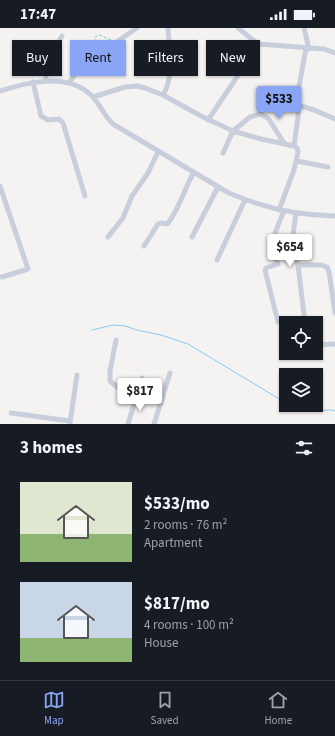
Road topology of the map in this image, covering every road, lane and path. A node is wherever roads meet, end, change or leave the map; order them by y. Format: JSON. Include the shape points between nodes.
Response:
{"nodes":[{"id":1,"x":136,"y":28,"type":"edge"},
{"id":2,"x":168,"y":28,"type":"edge"},
{"id":3,"x":238,"y":28,"type":"edge"},
{"id":4,"x":304,"y":28,"type":"edge"},
{"id":5,"x":62,"y":36,"type":"dead end"},
{"id":6,"x":95,"y":40,"type":"edge"},
{"id":7,"x":108,"y":40,"type":"edge"},
{"id":8,"x":120,"y":40,"type":"edge"},
{"id":9,"x":253,"y":40,"type":"edge"},
{"id":10,"x":260,"y":44,"type":"edge"},
{"id":11,"x":308,"y":48,"type":"junction"},
{"id":12,"x":335,"y":52,"type":"edge"},
{"id":13,"x":74,"y":76,"type":"edge"},
{"id":14,"x":238,"y":76,"type":"edge"},
{"id":15,"x":45,"y":81,"type":"junction"},
{"id":16,"x":33,"y":82,"type":"junction"},
{"id":17,"x":69,"y":83,"type":"junction"},
{"id":18,"x":269,"y":90,"type":"dead end"},
{"id":19,"x":0,"y":91,"type":"edge"},
{"id":20,"x":164,"y":95,"type":"junction"},
{"id":21,"x":94,"y":97,"type":"junction"},
{"id":22,"x":298,"y":105,"type":"junction"},
{"id":23,"x":260,"y":114,"type":"junction"},
{"id":24,"x":335,"y":119,"type":"edge"},
{"id":25,"x":208,"y":120,"type":"junction"},
{"id":26,"x":233,"y":131,"type":"junction"},
{"id":27,"x":284,"y":143,"type":"junction"},
{"id":28,"x":294,"y":146,"type":"junction"},
{"id":29,"x":158,"y":152,"type":"junction"},
{"id":30,"x":223,"y":153,"type":"dead end"},
{"id":31,"x":297,"y":161,"type":"junction"},
{"id":32,"x":328,"y":167,"type":"dead end"},
{"id":33,"x":194,"y":172,"type":"junction"},
{"id":34,"x":0,"y":186,"type":"edge"},
{"id":35,"x":218,"y":187,"type":"junction"},
{"id":36,"x":85,"y":196,"type":"dead end"},
{"id":37,"x":245,"y":200,"type":"junction"},
{"id":38,"x":281,"y":211,"type":"junction"},
{"id":39,"x":296,"y":213,"type":"junction"},
{"id":40,"x":335,"y":216,"type":"edge"},
{"id":41,"x":108,"y":237,"type":"dead end"},
{"id":42,"x":192,"y":237,"type":"dead end"},
{"id":43,"x":144,"y":246,"type":"dead end"},
{"id":44,"x":217,"y":260,"type":"dead end"},
{"id":45,"x":298,"y":265,"type":"junction"},
{"id":46,"x":2,"y":277,"type":"dead end"},
{"id":47,"x":334,"y":313,"type":"edge"},
{"id":48,"x":304,"y":316,"type":"edge"},
{"id":49,"x":278,"y":322,"type":"dead end"},
{"id":50,"x":116,"y":340,"type":"dead end"},
{"id":51,"x":335,"y":344,"type":"edge"},
{"id":52,"x":323,"y":345,"type":"edge"},
{"id":53,"x":170,"y":373,"type":"dead end"},
{"id":54,"x":77,"y":375,"type":"dead end"},
{"id":55,"x":142,"y":378,"type":"dead end"},
{"id":56,"x":136,"y":395,"type":"junction"},
{"id":57,"x":11,"y":412,"type":"dead end"},
{"id":58,"x":70,"y":423,"type":"edge"},
{"id":59,"x":128,"y":424,"type":"edge"},
{"id":60,"x":154,"y":424,"type":"edge"}],
"edges":[{"from":1,"to":8,"type":"street"},
{"from":2,"to":20,"type":"street","via":[[169,73]]},
{"from":3,"to":9,"type":"street"},
{"from":4,"to":11,"type":"street"},
{"from":5,"to":15,"type":"street","via":[[53,50]]},
{"from":6,"to":7,"type":"path","via":[[95,37],[100,35]]},
{"from":10,"to":11,"type":"street"},
{"from":11,"to":12,"type":"street"},
{"from":11,"to":22,"type":"street","via":[[299,87]]},
{"from":13,"to":17,"type":"street"},
{"from":14,"to":25,"type":"street"},
{"from":15,"to":16,"type":"street"},
{"from":15,"to":17,"type":"street"},
{"from":16,"to":19,"type":"street"},
{"from":16,"to":36,"type":"street","via":[[41,116],[48,120],[58,119],[63,123]]},
{"from":17,"to":21,"type":"street"},
{"from":18,"to":23,"type":"street"},
{"from":20,"to":21,"type":"street","via":[[145,88],[129,86]]},
{"from":20,"to":25,"type":"street"},
{"from":21,"to":29,"type":"street","via":[[102,112],[113,124]]},
{"from":22,"to":24,"type":"street"},
{"from":22,"to":28,"type":"street"},
{"from":23,"to":26,"type":"street","via":[[250,117]]},
{"from":23,"to":27,"type":"street","via":[[268,118]]},
{"from":25,"to":26,"type":"street"},
{"from":26,"to":27,"type":"street"},
{"from":26,"to":30,"type":"street"},
{"from":27,"to":28,"type":"street"},
{"from":28,"to":31,"type":"street","via":[[298,150]]},
{"from":29,"to":33,"type":"street"},
{"from":29,"to":41,"type":"street","via":[[148,173],[132,196],[123,218]]},
{"from":31,"to":32,"type":"street"},
{"from":31,"to":38,"type":"street"},
{"from":33,"to":35,"type":"street"},
{"from":33,"to":43,"type":"street","via":[[168,223],[158,224]]},
{"from":34,"to":46,"type":"street","via":[[28,269]]},
{"from":35,"to":37,"type":"street"},
{"from":35,"to":42,"type":"street"},
{"from":37,"to":38,"type":"street"},
{"from":37,"to":44,"type":"street"},
{"from":38,"to":39,"type":"street"},
{"from":38,"to":49,"type":"street","via":[[273,246],[278,264],[265,270]]},
{"from":39,"to":40,"type":"street"},
{"from":39,"to":45,"type":"street","via":[[292,242]]},
{"from":45,"to":47,"type":"street","via":[[326,267],[329,272]]},
{"from":45,"to":48,"type":"street"},
{"from":50,"to":56,"type":"street","via":[[110,381],[118,388]]},
{"from":51,"to":52,"type":"street"},
{"from":53,"to":60,"type":"street"},
{"from":54,"to":58,"type":"street"},
{"from":55,"to":56,"type":"street"},
{"from":56,"to":59,"type":"street"},
{"from":57,"to":58,"type":"street"}]}
